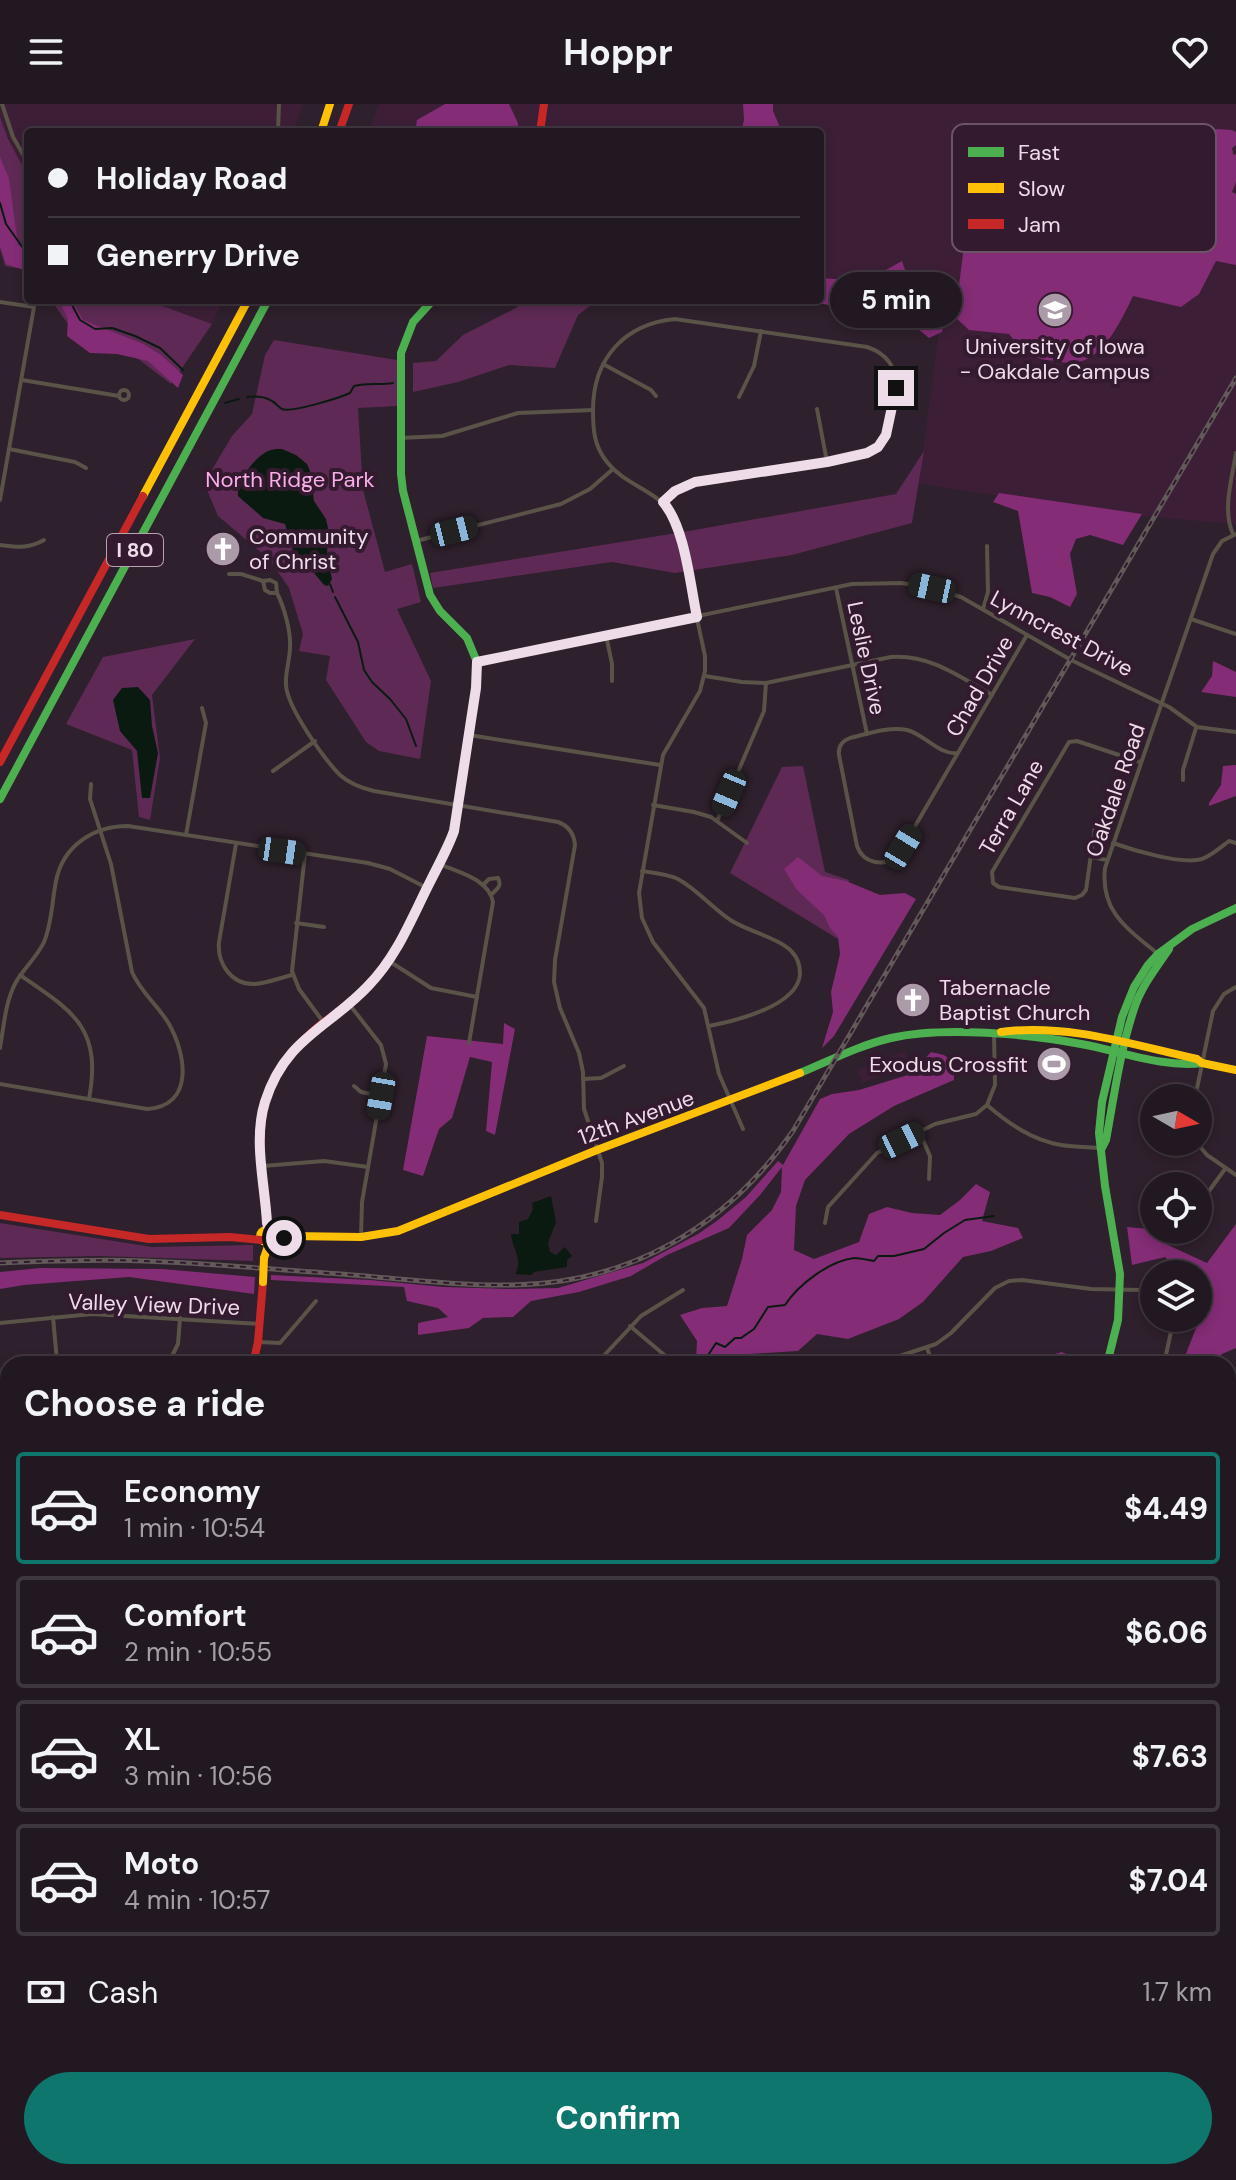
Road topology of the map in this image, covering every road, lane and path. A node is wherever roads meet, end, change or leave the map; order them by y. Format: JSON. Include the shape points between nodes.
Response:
{"nodes":[{"id":1,"x":2,"y":104,"type":"edge"},
{"id":2,"x":279,"y":104,"type":"edge"},
{"id":3,"x":330,"y":104,"type":"edge"},
{"id":4,"x":349,"y":104,"type":"edge"},
{"id":5,"x":544,"y":104,"type":"edge"},
{"id":6,"x":278,"y":128,"type":"edge"},
{"id":7,"x":322,"y":128,"type":"edge"},
{"id":8,"x":340,"y":128,"type":"edge"},
{"id":9,"x":541,"y":128,"type":"edge"},
{"id":10,"x":24,"y":156,"type":"edge"},
{"id":11,"x":0,"y":302,"type":"edge"},
{"id":12,"x":246,"y":304,"type":"edge"},
{"id":13,"x":266,"y":304,"type":"edge"},
{"id":14,"x":429,"y":304,"type":"edge"},
{"id":15,"x":761,"y":331,"type":"junction"},
{"id":16,"x":603,"y":364,"type":"junction"},
{"id":17,"x":22,"y":380,"type":"junction"},
{"id":18,"x":119,"y":396,"type":"dead end"},
{"id":19,"x":656,"y":396,"type":"dead end"},
{"id":20,"x":739,"y":397,"type":"dead end"},
{"id":21,"x":817,"y":409,"type":"dead end"},
{"id":22,"x":593,"y":410,"type":"junction"},
{"id":23,"x":400,"y":438,"type":"junction"},
{"id":24,"x":9,"y":449,"type":"junction"},
{"id":25,"x":1236,"y":453,"type":"edge"},
{"id":26,"x":827,"y":462,"type":"junction"},
{"id":27,"x":86,"y":468,"type":"dead end"},
{"id":28,"x":613,"y":469,"type":"junction"},
{"id":29,"x":1,"y":492,"type":"edge"},
{"id":30,"x":0,"y":500,"type":"edge"},
{"id":31,"x":663,"y":502,"type":"junction"},
{"id":32,"x":1235,"y":534,"type":"edge"},
{"id":33,"x":44,"y":540,"type":"dead end"},
{"id":34,"x":416,"y":541,"type":"junction"},
{"id":35,"x":0,"y":545,"type":"edge"},
{"id":36,"x":987,"y":546,"type":"dead end"},
{"id":37,"x":229,"y":574,"type":"dead end"},
{"id":38,"x":263,"y":581,"type":"junction"},
{"id":39,"x":836,"y":588,"type":"junction"},
{"id":40,"x":277,"y":593,"type":"junction"},
{"id":41,"x":983,"y":609,"type":"junction"},
{"id":42,"x":697,"y":617,"type":"junction"},
{"id":43,"x":1191,"y":619,"type":"junction"},
{"id":44,"x":1236,"y":634,"type":"edge"},
{"id":45,"x":606,"y":635,"type":"junction"},
{"id":46,"x":1027,"y":635,"type":"junction"},
{"id":47,"x":477,"y":662,"type":"junction"},
{"id":48,"x":852,"y":665,"type":"junction"},
{"id":49,"x":705,"y":676,"type":"junction"},
{"id":50,"x":612,"y":681,"type":"dead end"},
{"id":51,"x":766,"y":683,"type":"junction"},
{"id":52,"x":992,"y":695,"type":"junction"},
{"id":53,"x":1161,"y":703,"type":"junction"},
{"id":54,"x":202,"y":708,"type":"dead end"},
{"id":55,"x":1197,"y":727,"type":"junction"},
{"id":56,"x":1236,"y":732,"type":"edge"},
{"id":57,"x":867,"y":734,"type":"junction"},
{"id":58,"x":469,"y":735,"type":"junction"},
{"id":59,"x":315,"y":741,"type":"junction"},
{"id":60,"x":958,"y":753,"type":"junction"},
{"id":61,"x":0,"y":762,"type":"edge"},
{"id":62,"x":1140,"y":762,"type":"junction"},
{"id":63,"x":660,"y":766,"type":"junction"},
{"id":64,"x":273,"y":771,"type":"dead end"},
{"id":65,"x":1183,"y":780,"type":"dead end"},
{"id":66,"x":91,"y":784,"type":"dead end"},
{"id":67,"x":0,"y":799,"type":"edge"},
{"id":68,"x":457,"y":805,"type":"junction"},
{"id":69,"x":653,"y":805,"type":"junction"},
{"id":70,"x":717,"y":821,"type":"junction"},
{"id":71,"x":1095,"y":826,"type":"dead end"},
{"id":72,"x":100,"y":830,"type":"junction"},
{"id":73,"x":186,"y":835,"type":"junction"},
{"id":74,"x":1236,"y":835,"type":"edge"},
{"id":75,"x":1229,"y":841,"type":"junction"},
{"id":76,"x":747,"y":843,"type":"dead end"},
{"id":77,"x":1113,"y":843,"type":"junction"},
{"id":78,"x":1236,"y":843,"type":"edge"},
{"id":79,"x":236,"y":844,"type":"junction"},
{"id":80,"x":305,"y":854,"type":"junction"},
{"id":81,"x":1091,"y":857,"type":"junction"},
{"id":82,"x":1107,"y":860,"type":"junction"},
{"id":83,"x":439,"y":864,"type":"junction"},
{"id":84,"x":642,"y":871,"type":"junction"},
{"id":85,"x":483,"y":885,"type":"junction"},
{"id":86,"x":427,"y":888,"type":"junction"},
{"id":87,"x":492,"y":894,"type":"junction"},
{"id":88,"x":1236,"y":908,"type":"edge"},
{"id":89,"x":296,"y":923,"type":"junction"},
{"id":90,"x":324,"y":927,"type":"dead end"},
{"id":91,"x":1160,"y":956,"type":"junction"},
{"id":92,"x":389,"y":961,"type":"junction"},
{"id":93,"x":20,"y":975,"type":"junction"},
{"id":94,"x":292,"y":975,"type":"junction"},
{"id":95,"x":1236,"y":987,"type":"edge"},
{"id":96,"x":477,"y":997,"type":"junction"},
{"id":97,"x":349,"y":1004,"type":"junction"},
{"id":98,"x":324,"y":1023,"type":"junction"},
{"id":99,"x":709,"y":1026,"type":"junction"},
{"id":100,"x":994,"y":1034,"type":"junction"},
{"id":101,"x":469,"y":1043,"type":"dead end"},
{"id":102,"x":1119,"y":1047,"type":"junction"},
{"id":103,"x":0,"y":1048,"type":"edge"},
{"id":104,"x":1202,"y":1063,"type":"junction"},
{"id":105,"x":624,"y":1066,"type":"dead end"},
{"id":106,"x":1236,"y":1070,"type":"edge"},
{"id":107,"x":583,"y":1079,"type":"junction"},
{"id":108,"x":0,"y":1084,"type":"edge"},
{"id":109,"x":1198,"y":1084,"type":"edge"},
{"id":110,"x":354,"y":1086,"type":"dead end"},
{"id":111,"x":381,"y":1096,"type":"junction"},
{"id":112,"x":89,"y":1099,"type":"junction"},
{"id":113,"x":730,"y":1101,"type":"junction"},
{"id":114,"x":987,"y":1105,"type":"junction"},
{"id":115,"x":743,"y":1129,"type":"dead end"},
{"id":116,"x":919,"y":1131,"type":"junction"},
{"id":117,"x":1102,"y":1148,"type":"junction"},
{"id":118,"x":597,"y":1150,"type":"junction"},
{"id":119,"x":1209,"y":1156,"type":"edge"},
{"id":120,"x":262,"y":1166,"type":"junction"},
{"id":121,"x":368,"y":1167,"type":"junction"},
{"id":122,"x":1225,"y":1169,"type":"junction"},
{"id":123,"x":1236,"y":1175,"type":"edge"},
{"id":124,"x":929,"y":1179,"type":"dead end"},
{"id":125,"x":1212,"y":1187,"type":"edge"},
{"id":126,"x":0,"y":1215,"type":"edge"},
{"id":127,"x":596,"y":1221,"type":"dead end"},
{"id":128,"x":825,"y":1223,"type":"dead end"},
{"id":129,"x":266,"y":1236,"type":"junction"},
{"id":130,"x":361,"y":1237,"type":"junction"},
{"id":131,"x":1120,"y":1289,"type":"junction"},
{"id":132,"x":683,"y":1290,"type":"dead end"},
{"id":133,"x":1140,"y":1290,"type":"edge"},
{"id":134,"x":316,"y":1301,"type":"dead end"},
{"id":135,"x":53,"y":1317,"type":"junction"},
{"id":136,"x":180,"y":1318,"type":"junction"},
{"id":137,"x":0,"y":1323,"type":"edge"},
{"id":138,"x":260,"y":1324,"type":"junction"},
{"id":139,"x":630,"y":1326,"type":"junction"},
{"id":140,"x":1171,"y":1332,"type":"edge"},
{"id":141,"x":258,"y":1342,"type":"junction"},
{"id":142,"x":927,"y":1348,"type":"junction"},
{"id":143,"x":57,"y":1356,"type":"edge"},
{"id":144,"x":172,"y":1356,"type":"edge"},
{"id":145,"x":255,"y":1356,"type":"edge"},
{"id":146,"x":603,"y":1356,"type":"edge"},
{"id":147,"x":666,"y":1356,"type":"edge"},
{"id":148,"x":902,"y":1356,"type":"edge"},
{"id":149,"x":930,"y":1356,"type":"edge"},
{"id":150,"x":1109,"y":1356,"type":"edge"},
{"id":151,"x":1166,"y":1356,"type":"edge"}],
"edges":[{"from":1,"to":10,"type":"street"},
{"from":2,"to":6,"type":"street"},
{"from":3,"to":7,"type":"main road"},
{"from":4,"to":8,"type":"main road"},
{"from":5,"to":9,"type":"main road"},
{"from":11,"to":17,"type":"street","via":[[34,307]]},
{"from":12,"to":61,"type":"main road","number":"I 80"},
{"from":13,"to":67,"type":"main road","number":"I 80"},
{"from":14,"to":23,"type":"main road","via":[[404,342]]},
{"from":15,"to":16,"type":"street","via":[[687,319],[657,321],[629,334]]},
{"from":15,"to":20,"type":"street","via":[[754,366]]},
{"from":15,"to":26,"type":"street","via":[[876,350],[891,364],[896,388],[888,431],[878,447]]},
{"from":16,"to":19,"type":"street"},
{"from":16,"to":22,"type":"street"},
{"from":17,"to":18,"type":"street"},
{"from":17,"to":24,"type":"street"},
{"from":21,"to":26,"type":"street"},
{"from":22,"to":23,"type":"street","via":[[518,413],[442,436]]},
{"from":22,"to":28,"type":"street","via":[[598,448]]},
{"from":23,"to":34,"type":"main road","via":[[401,481]]},
{"from":24,"to":27,"type":"street"},
{"from":24,"to":29,"type":"street"},
{"from":25,"to":32,"type":"street","via":[[1228,508]]},
{"from":26,"to":31,"type":"street","via":[[695,482]]},
{"from":28,"to":31,"type":"street"},
{"from":28,"to":34,"type":"street","via":[[561,504]]},
{"from":29,"to":30,"type":"street"},
{"from":31,"to":42,"type":"street","via":[[679,529]]},
{"from":32,"to":43,"type":"street","name":"Oakdale Road","via":[[1213,554]]},
{"from":33,"to":35,"type":"street","via":[[24,548]]},
{"from":34,"to":47,"type":"main road","via":[[430,595],[467,638]]},
{"from":36,"to":41,"type":"street"},
{"from":37,"to":38,"type":"street"},
{"from":38,"to":40,"type":"street","via":[[266,591]]},
{"from":38,"to":40,"type":"street","via":[[274,582]]},
{"from":39,"to":41,"type":"street","name":"Lynncrest Drive","via":[[876,582],[916,585]]},
{"from":39,"to":42,"type":"street","name":"Lynncrest Drive"},
{"from":39,"to":48,"type":"street","name":"Leslie Drive"},
{"from":40,"to":59,"type":"street","via":[[290,639],[288,697]]},
{"from":41,"to":46,"type":"street","name":"Lynncrest Drive"},
{"from":42,"to":45,"type":"street","name":"Lynncrest Drive"},
{"from":42,"to":49,"type":"street"},
{"from":43,"to":44,"type":"street"},
{"from":43,"to":53,"type":"street","name":"Oakdale Road"},
{"from":45,"to":47,"type":"street","name":"Lynncrest Drive"},
{"from":45,"to":50,"type":"street"},
{"from":46,"to":52,"type":"street","name":"Chad Drive"},
{"from":46,"to":53,"type":"street","name":"Lynncrest Drive"},
{"from":47,"to":58,"type":"main road"},
{"from":48,"to":51,"type":"street"},
{"from":48,"to":52,"type":"street","via":[[919,658]]},
{"from":48,"to":57,"type":"street","name":"Leslie Drive"},
{"from":49,"to":51,"type":"street"},
{"from":49,"to":63,"type":"street"},
{"from":51,"to":70,"type":"street","via":[[764,711]]},
{"from":52,"to":60,"type":"street","name":"Chad Drive"},
{"from":53,"to":55,"type":"street","name":"Lynncrest Drive"},
{"from":53,"to":62,"type":"street","name":"Oakdale Road"},
{"from":54,"to":73,"type":"street","via":[[206,723]]},
{"from":55,"to":56,"type":"street"},
{"from":55,"to":65,"type":"street"},
{"from":57,"to":60,"type":"street","via":[[906,730]]},
{"from":57,"to":60,"type":"street","name":"Chad Drive","via":[[846,739],[839,755],[858,850],[870,861],[897,857]]},
{"from":58,"to":63,"type":"street"},
{"from":58,"to":68,"type":"main road"},
{"from":59,"to":64,"type":"street"},
{"from":59,"to":68,"type":"street","via":[[340,775],[357,787]]},
{"from":62,"to":77,"type":"street","name":"Oakdale Road"},
{"from":62,"to":81,"type":"street","name":"Terra Lane","via":[[1069,742],[992,879],[999,887],[1079,897],[1086,890]]},
{"from":63,"to":69,"type":"street"},
{"from":66,"to":72,"type":"street"},
{"from":68,"to":83,"type":"main road","via":[[452,837]]},
{"from":68,"to":107,"type":"street","via":[[558,822],[572,834],[575,845],[554,982]]},
{"from":69,"to":70,"type":"street"},
{"from":69,"to":84,"type":"street"},
{"from":70,"to":76,"type":"street"},
{"from":71,"to":81,"type":"street","name":"Terra Lane"},
{"from":72,"to":73,"type":"street","via":[[128,826]]},
{"from":72,"to":93,"type":"street","via":[[63,861],[44,941]]},
{"from":72,"to":112,"type":"street","via":[[132,972],[171,1029],[183,1076],[172,1100],[154,1108]]},
{"from":73,"to":79,"type":"street"},
{"from":74,"to":75,"type":"street"},
{"from":75,"to":77,"type":"street","via":[[1202,859],[1188,860]]},
{"from":75,"to":78,"type":"street"},
{"from":77,"to":82,"type":"street","name":"Oakdale Road"},
{"from":79,"to":80,"type":"street"},
{"from":79,"to":94,"type":"street","via":[[219,942],[222,964],[234,978],[249,983]]},
{"from":80,"to":86,"type":"street","via":[[390,869]]},
{"from":80,"to":89,"type":"street"},
{"from":81,"to":82,"type":"street"},
{"from":82,"to":91,"type":"street","name":"Oakdale Road","via":[[1104,888],[1112,910]]},
{"from":83,"to":85,"type":"street"},
{"from":83,"to":86,"type":"main road"},
{"from":84,"to":99,"type":"street","via":[[639,893],[645,925],[704,1008]]},
{"from":84,"to":99,"type":"street","via":[[679,880],[734,922],[787,946],[798,962],[799,982],[786,998]]},
{"from":85,"to":87,"type":"street"},
{"from":85,"to":87,"type":"street","via":[[498,878],[499,887]]},
{"from":86,"to":92,"type":"main road"},
{"from":87,"to":96,"type":"street"},
{"from":88,"to":91,"type":"main road","via":[[1206,921]]},
{"from":89,"to":90,"type":"street"},
{"from":89,"to":94,"type":"street"},
{"from":91,"to":102,"type":"main road","via":[[1134,987],[1122,1017]]},
{"from":92,"to":96,"type":"street","via":[[431,988]]},
{"from":92,"to":97,"type":"main road"},
{"from":93,"to":103,"type":"street","via":[[8,1002]]},
{"from":93,"to":112,"type":"street","via":[[66,1007],[84,1030],[93,1063]]},
{"from":94,"to":98,"type":"street"},
{"from":95,"to":104,"type":"street","via":[[1215,1005]]},
{"from":96,"to":101,"type":"street"},
{"from":97,"to":98,"type":"main road"},
{"from":97,"to":111,"type":"street","via":[[384,1054]]},
{"from":98,"to":120,"type":"main road","via":[[295,1049],[271,1087],[262,1116]]},
{"from":99,"to":113,"type":"street"},
{"from":100,"to":102,"type":"main road","name":"12th Avenue"},
{"from":100,"to":113,"type":"main road","name":"12th Avenue","via":[[894,1036]]},
{"from":100,"to":114,"type":"street","via":[[995,1085]]},
{"from":102,"to":104,"type":"main road","name":"12th Avenue","via":[[1195,1066]]},
{"from":102,"to":117,"type":"main road"},
{"from":104,"to":106,"type":"main road","name":"12th Avenue"},
{"from":104,"to":109,"type":"street"},
{"from":105,"to":107,"type":"street","via":[[601,1078]]},
{"from":107,"to":118,"type":"street","via":[[584,1109]]},
{"from":108,"to":112,"type":"street"},
{"from":110,"to":111,"type":"street"},
{"from":111,"to":121,"type":"street"},
{"from":113,"to":115,"type":"street"},
{"from":113,"to":118,"type":"main road","name":"12th Avenue"},
{"from":114,"to":116,"type":"street","via":[[969,1117]]},
{"from":114,"to":117,"type":"street","via":[[1036,1138]]},
{"from":116,"to":124,"type":"street","via":[[930,1156]]},
{"from":116,"to":128,"type":"street","via":[[871,1158],[828,1207]]},
{"from":117,"to":131,"type":"main road"},
{"from":118,"to":127,"type":"street","via":[[603,1170]]},
{"from":118,"to":130,"type":"main road","name":"12th Avenue","via":[[409,1227]]},
{"from":119,"to":122,"type":"street"},
{"from":120,"to":121,"type":"street","via":[[324,1161]]},
{"from":120,"to":129,"type":"main road"},
{"from":121,"to":130,"type":"street"},
{"from":122,"to":123,"type":"street"},
{"from":122,"to":125,"type":"street"},
{"from":126,"to":129,"type":"main road","name":"12th Avenue","via":[[149,1239]]},
{"from":129,"to":130,"type":"main road","name":"12th Avenue"},
{"from":129,"to":138,"type":"main road","bridge":true},
{"from":131,"to":133,"type":"street"},
{"from":131,"to":142,"type":"street","via":[[1009,1281]]},
{"from":131,"to":150,"type":"main road"},
{"from":132,"to":139,"type":"street"},
{"from":134,"to":141,"type":"street","via":[[280,1343]]},
{"from":135,"to":136,"type":"street","name":"Valley View Drive"},
{"from":135,"to":137,"type":"street","name":"Valley View Drive"},
{"from":135,"to":143,"type":"street"},
{"from":136,"to":138,"type":"street","name":"Valley View Drive"},
{"from":136,"to":144,"type":"street"},
{"from":138,"to":141,"type":"main road"},
{"from":139,"to":146,"type":"street"},
{"from":139,"to":147,"type":"street"},
{"from":140,"to":151,"type":"street"},
{"from":141,"to":145,"type":"main road"},
{"from":142,"to":148,"type":"street"},
{"from":142,"to":149,"type":"street"}]}
